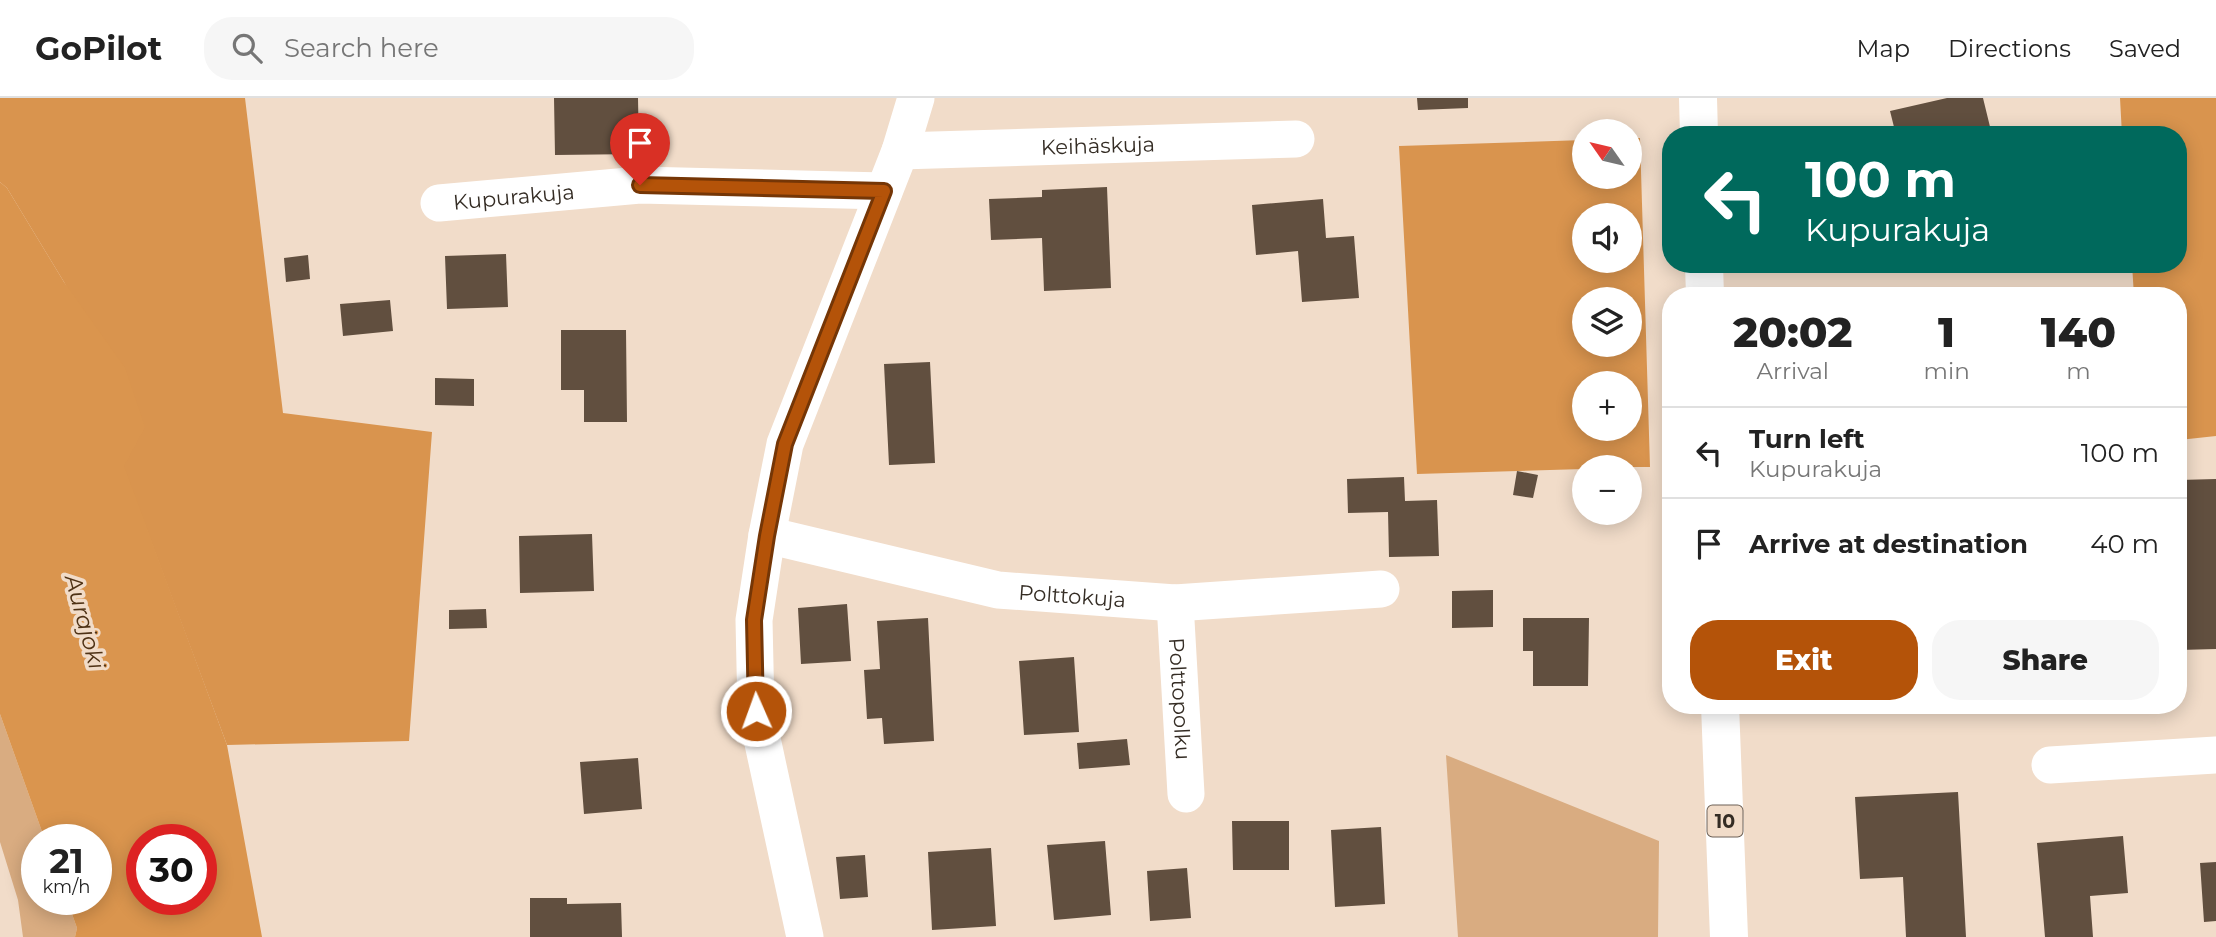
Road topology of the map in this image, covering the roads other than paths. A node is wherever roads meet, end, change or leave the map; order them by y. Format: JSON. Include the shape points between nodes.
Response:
{"nodes":[{"id":1,"x":916,"y":98,"type":"edge"},
{"id":2,"x":1698,"y":98,"type":"edge"},
{"id":3,"x":1699,"y":126,"type":"edge"},
{"id":4,"x":1296,"y":139,"type":"dead end"},
{"id":5,"x":900,"y":150,"type":"junction"},
{"id":6,"x":884,"y":191,"type":"junction"},
{"id":7,"x":439,"y":203,"type":"dead end"},
{"id":8,"x":767,"y":536,"type":"junction"},
{"id":9,"x":1381,"y":589,"type":"dead end"},
{"id":10,"x":1175,"y":603,"type":"junction"},
{"id":11,"x":1720,"y":714,"type":"edge"},
{"id":12,"x":2216,"y":755,"type":"edge"},
{"id":13,"x":2050,"y":765,"type":"dead end"},
{"id":14,"x":1185,"y":794,"type":"dead end"},
{"id":15,"x":805,"y":937,"type":"edge"},
{"id":16,"x":1729,"y":937,"type":"edge"}],
"edges":[{"from":1,"to":5,"type":"street"},
{"from":2,"to":3,"type":"highway"},
{"from":4,"to":5,"type":"street","name":"Keihäskuja"},
{"from":5,"to":6,"type":"street"},
{"from":6,"to":7,"type":"street","name":"Kupurakuja","via":[[640,185]]},
{"from":6,"to":8,"type":"street","via":[[785,444]]},
{"from":8,"to":10,"type":"street","name":"Polttokuja","via":[[998,590]]},
{"from":8,"to":15,"type":"street","via":[[754,620],[756,711]]},
{"from":9,"to":10,"type":"street","name":"Polttokuja"},
{"from":10,"to":14,"type":"street","name":"Polttopolku"},
{"from":11,"to":16,"type":"highway","number":"10"},
{"from":12,"to":13,"type":"street"}]}
